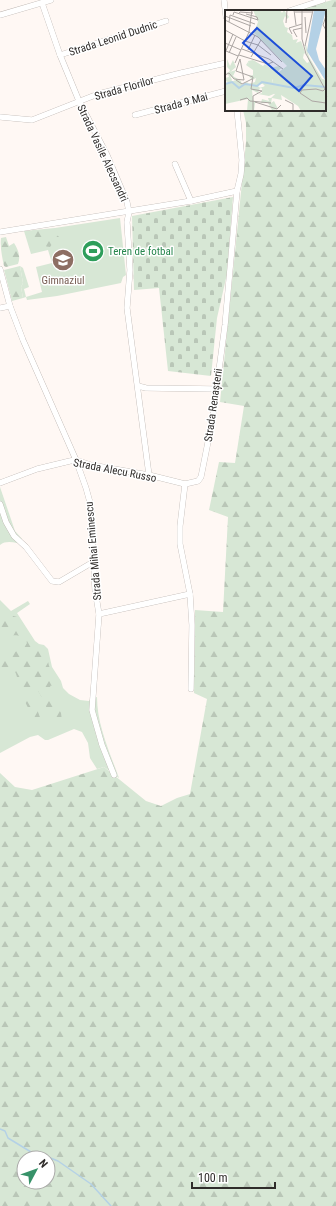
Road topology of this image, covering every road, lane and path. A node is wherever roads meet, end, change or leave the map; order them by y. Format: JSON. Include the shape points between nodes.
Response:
{"nodes":[{"id":1,"x":52,"y":0,"type":"edge"},
{"id":2,"x":224,"y":0,"type":"edge"},
{"id":3,"x":323,"y":0,"type":"edge"},
{"id":4,"x":38,"y":2,"type":"edge"},
{"id":5,"x":225,"y":10,"type":"edge"},
{"id":6,"x":292,"y":10,"type":"edge"},
{"id":7,"x":0,"y":15,"type":"edge"},
{"id":8,"x":166,"y":21,"type":"dead end"},
{"id":9,"x":60,"y":55,"type":"junction"},
{"id":10,"x":225,"y":63,"type":"edge"},
{"id":11,"x":225,"y":91,"type":"edge"},
{"id":12,"x":79,"y":101,"type":"junction"},
{"id":13,"x":237,"y":111,"type":"edge"},
{"id":14,"x":135,"y":115,"type":"dead end"},
{"id":15,"x":0,"y":117,"type":"edge"},
{"id":16,"x":175,"y":164,"type":"dead end"},
{"id":17,"x":237,"y":191,"type":"junction"},
{"id":18,"x":191,"y":201,"type":"junction"},
{"id":19,"x":129,"y":212,"type":"junction"},
{"id":20,"x":0,"y":232,"type":"edge"},
{"id":21,"x":0,"y":269,"type":"edge"},
{"id":22,"x":10,"y":306,"type":"junction"},
{"id":23,"x":0,"y":308,"type":"edge"},
{"id":24,"x":138,"y":386,"type":"junction"},
{"id":25,"x":216,"y":389,"type":"junction"},
{"id":26,"x":76,"y":460,"type":"junction"},
{"id":27,"x":91,"y":465,"type":"junction"},
{"id":28,"x":80,"y":473,"type":"junction"},
{"id":29,"x":149,"y":475,"type":"junction"},
{"id":30,"x":0,"y":483,"type":"edge"},
{"id":31,"x":185,"y":484,"type":"junction"},
{"id":32,"x":0,"y":504,"type":"edge"},
{"id":33,"x":93,"y":562,"type":"junction"},
{"id":34,"x":190,"y":594,"type":"junction"},
{"id":35,"x":99,"y":614,"type":"junction"},
{"id":36,"x":191,"y":688,"type":"dead end"},
{"id":37,"x":114,"y":775,"type":"dead end"}],
"edges":[{"from":1,"to":4,"type":"street"},
{"from":2,"to":5,"type":"street"},
{"from":3,"to":6,"type":"street"},
{"from":4,"to":7,"type":"street"},
{"from":4,"to":9,"type":"street","name":"Strada Vasile Alecsandri"},
{"from":8,"to":9,"type":"street","name":"Strada Leonid Dudnic"},
{"from":9,"to":12,"type":"street","name":"Strada Vasile Alecsandri"},
{"from":10,"to":12,"type":"street","name":"Strada Florilor","via":[[144,82]]},
{"from":11,"to":14,"type":"street","name":"Strada 9 Mai"},
{"from":12,"to":15,"type":"street","name":"Strada Florilor","via":[[32,120]]},
{"from":12,"to":19,"type":"street","name":"Strada Vasile Alecsandri","via":[[107,155]]},
{"from":13,"to":17,"type":"street","name":"Strada Renașterii","via":[[242,160]]},
{"from":16,"to":18,"type":"street"},
{"from":17,"to":18,"type":"street"},
{"from":17,"to":25,"type":"street","name":"Strada Renașterii","via":[[225,325]]},
{"from":18,"to":19,"type":"street"},
{"from":19,"to":20,"type":"street"},
{"from":19,"to":24,"type":"street","name":"Strada Vasile Alecsandri","via":[[127,222],[130,270],[127,308]]},
{"from":21,"to":22,"type":"street","name":"Strada Mihai Eminescu"},
{"from":22,"to":23,"type":"street"},
{"from":22,"to":26,"type":"street","name":"Strada Mihai Eminescu"},
{"from":24,"to":25,"type":"street"},
{"from":24,"to":29,"type":"street","name":"Strada Vasile Alecsandri"},
{"from":25,"to":31,"type":"street","name":"Strada Renașterii","via":[[201,477],[198,481]]},
{"from":26,"to":27,"type":"street","name":"Strada Alecu Russo"},
{"from":26,"to":28,"type":"street","name":"Strada Mihai Eminescu"},
{"from":26,"to":30,"type":"street","name":"Strada Alecu Russo","via":[[37,469]]},
{"from":27,"to":28,"type":"street"},
{"from":27,"to":29,"type":"street","name":"Strada Alecu Russo"},
{"from":28,"to":33,"type":"street","name":"Strada Mihai Eminescu","via":[[91,506]]},
{"from":29,"to":31,"type":"street","name":"Strada Alecu Russo"},
{"from":31,"to":34,"type":"street","via":[[180,544]]},
{"from":32,"to":33,"type":"street","via":[[14,536],[26,546],[52,581],[59,582]]},
{"from":33,"to":35,"type":"street","name":"Strada Mihai Eminescu"},
{"from":34,"to":35,"type":"street"},
{"from":34,"to":36,"type":"street"},
{"from":35,"to":37,"type":"street","name":"Strada Mihai Eminescu","via":[[92,710]]}]}
